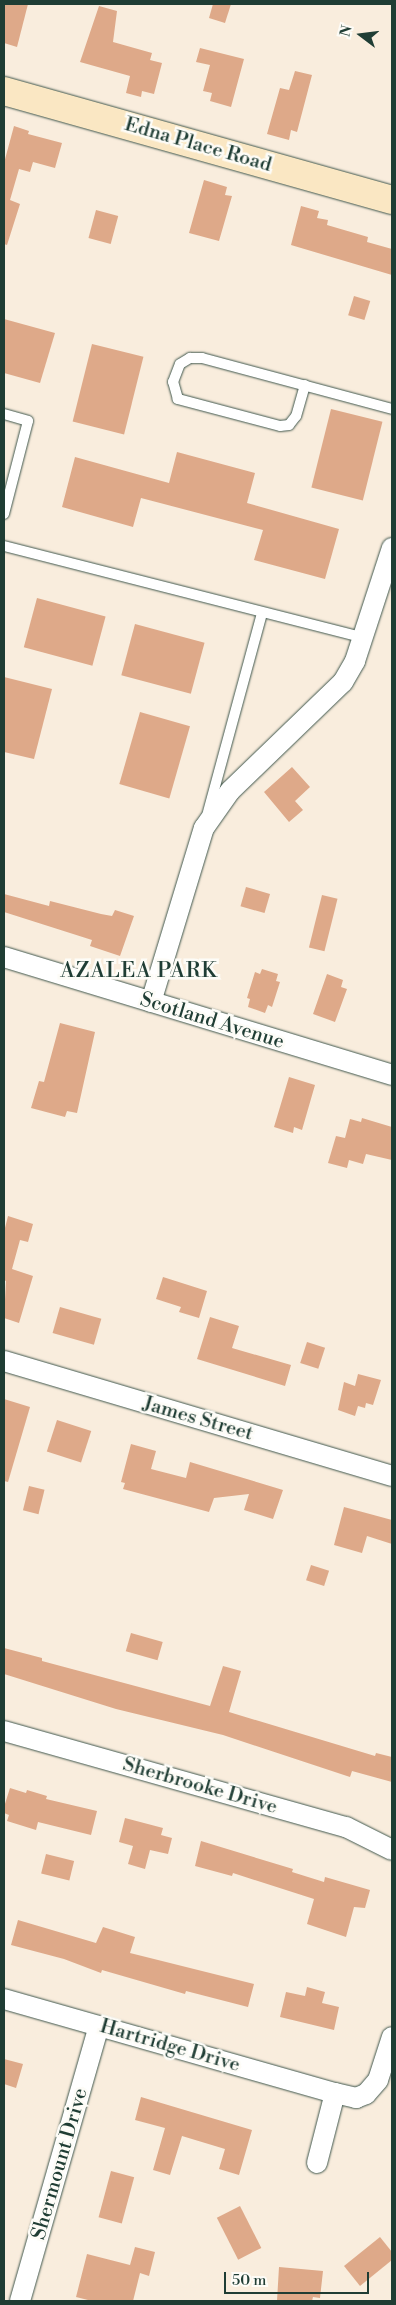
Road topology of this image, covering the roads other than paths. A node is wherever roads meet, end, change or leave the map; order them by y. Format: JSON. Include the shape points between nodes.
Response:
{"nodes":[{"id":1,"x":4,"y":92,"type":"edge"},
{"id":2,"x":392,"y":200,"type":"edge"},
{"id":3,"x":305,"y":386,"type":"junction"},
{"id":4,"x":392,"y":409,"type":"edge"},
{"id":5,"x":4,"y":414,"type":"edge"},
{"id":6,"x":4,"y":514,"type":"edge"},
{"id":7,"x":4,"y":546,"type":"edge"},
{"id":8,"x":392,"y":548,"type":"edge"},
{"id":9,"x":262,"y":612,"type":"junction"},
{"id":10,"x":362,"y":637,"type":"junction"},
{"id":11,"x":204,"y":828,"type":"junction"},
{"id":12,"x":4,"y":957,"type":"edge"},
{"id":13,"x":151,"y":1002,"type":"junction"},
{"id":14,"x":392,"y":1075,"type":"edge"},
{"id":15,"x":4,"y":1361,"type":"edge"},
{"id":16,"x":392,"y":1476,"type":"edge"},
{"id":17,"x":4,"y":1731,"type":"edge"},
{"id":18,"x":392,"y":1850,"type":"edge"},
{"id":19,"x":4,"y":1999,"type":"edge"},
{"id":20,"x":99,"y":2026,"type":"junction"},
{"id":21,"x":392,"y":2037,"type":"edge"},
{"id":22,"x":335,"y":2093,"type":"junction"},
{"id":23,"x":317,"y":2163,"type":"dead end"},
{"id":24,"x":20,"y":2301,"type":"edge"}],
"edges":[{"from":1,"to":2,"type":"street","name":"Edna Place Road"},
{"from":3,"to":3,"type":"lane","via":[[202,358],[190,358],[180,364],[173,382],[178,399],[280,426],[289,425],[296,416]]},
{"from":3,"to":4,"type":"lane"},
{"from":5,"to":6,"type":"lane","via":[[28,421]]},
{"from":7,"to":9,"type":"lane"},
{"from":8,"to":10,"type":"street"},
{"from":9,"to":10,"type":"lane"},
{"from":9,"to":11,"type":"lane"},
{"from":10,"to":11,"type":"street","via":[[355,661],[337,690],[230,791]]},
{"from":11,"to":13,"type":"street"},
{"from":12,"to":13,"type":"street","name":"Scotland Avenue"},
{"from":13,"to":14,"type":"street","name":"Scotland Avenue"},
{"from":15,"to":16,"type":"street","name":"James Street"},
{"from":17,"to":18,"type":"street","name":"Sherbrooke Drive","via":[[346,1828]]},
{"from":19,"to":20,"type":"street","name":"Hartridge Drive"},
{"from":20,"to":22,"type":"street","name":"Hartridge Drive"},
{"from":20,"to":24,"type":"street","name":"Shermount Drive"},
{"from":21,"to":22,"type":"street","name":"Hartridge Drive","via":[[378,2080],[366,2094],[356,2098]]},
{"from":22,"to":23,"type":"street"}]}
